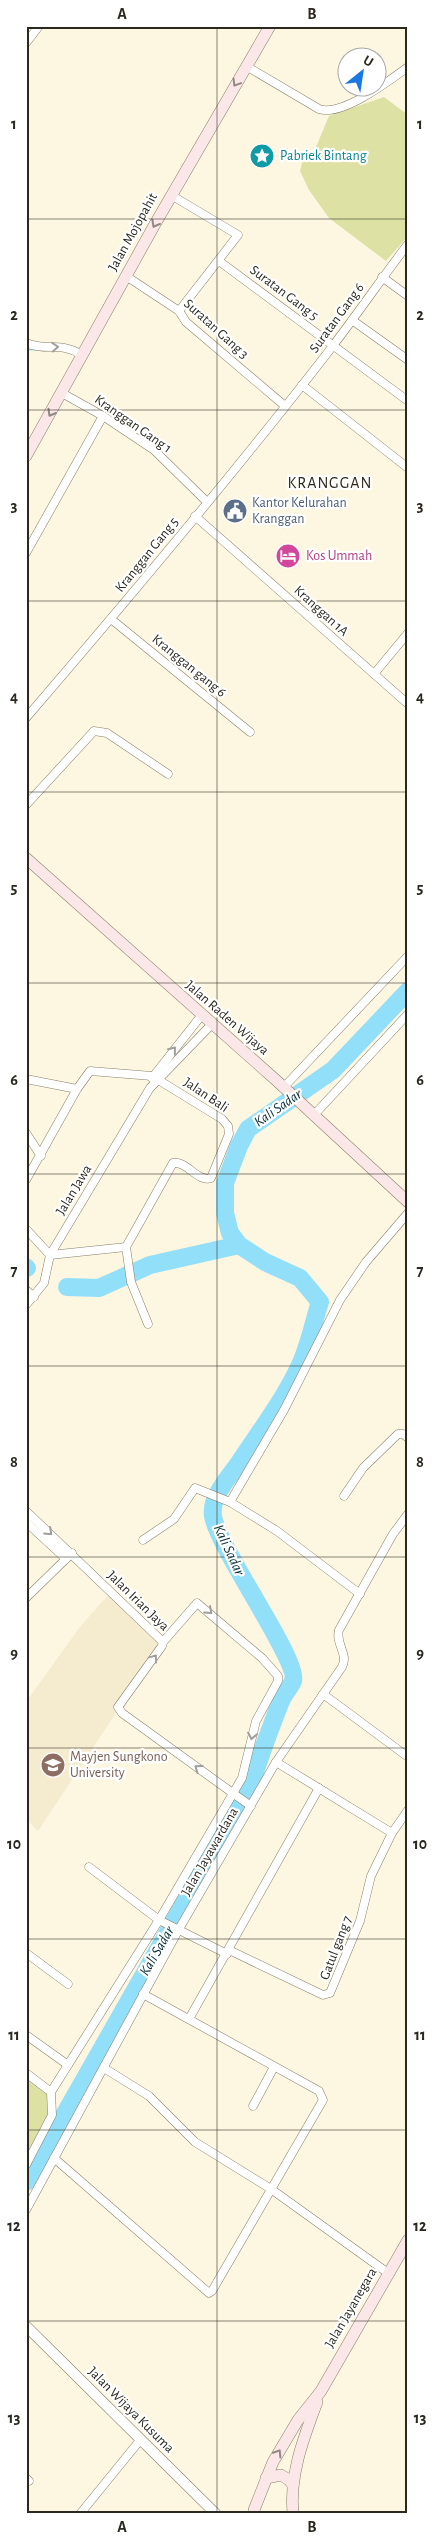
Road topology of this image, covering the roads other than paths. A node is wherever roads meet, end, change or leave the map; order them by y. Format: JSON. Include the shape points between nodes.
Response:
{"nodes":[{"id":1,"x":38,"y":26,"type":"edge"},
{"id":2,"x":270,"y":26,"type":"edge"},
{"id":3,"x":26,"y":43,"type":"edge"},
{"id":4,"x":246,"y":66,"type":"junction"},
{"id":5,"x":408,"y":66,"type":"edge"},
{"id":6,"x":171,"y":195,"type":"junction"},
{"id":7,"x":408,"y":244,"type":"edge"},
{"id":8,"x":219,"y":260,"type":"junction"},
{"id":9,"x":126,"y":276,"type":"junction"},
{"id":10,"x":382,"y":277,"type":"junction"},
{"id":11,"x":408,"y":296,"type":"edge"},
{"id":12,"x":179,"y":311,"type":"junction"},
{"id":13,"x":352,"y":320,"type":"junction"},
{"id":14,"x":26,"y":343,"type":"edge"},
{"id":15,"x":333,"y":346,"type":"junction"},
{"id":16,"x":82,"y":355,"type":"junction"},
{"id":17,"x":408,"y":360,"type":"edge"},
{"id":18,"x":302,"y":385,"type":"junction"},
{"id":19,"x":62,"y":393,"type":"junction"},
{"id":20,"x":408,"y":401,"type":"edge"},
{"id":21,"x":285,"y":406,"type":"junction"},
{"id":22,"x":103,"y":416,"type":"junction"},
{"id":23,"x":26,"y":456,"type":"edge"},
{"id":24,"x":408,"y":468,"type":"edge"},
{"id":25,"x":207,"y":502,"type":"junction"},
{"id":26,"x":196,"y":516,"type":"junction"},
{"id":27,"x":26,"y":553,"type":"edge"},
{"id":28,"x":111,"y":619,"type":"junction"},
{"id":29,"x":408,"y":633,"type":"edge"},
{"id":30,"x":374,"y":674,"type":"junction"},
{"id":31,"x":408,"y":704,"type":"edge"},
{"id":32,"x":26,"y":718,"type":"edge"},
{"id":33,"x":250,"y":732,"type":"dead end"},
{"id":34,"x":168,"y":774,"type":"dead end"},
{"id":35,"x":26,"y":805,"type":"edge"},
{"id":36,"x":26,"y":858,"type":"edge"},
{"id":37,"x":408,"y":956,"type":"edge"},
{"id":38,"x":408,"y":1014,"type":"edge"},
{"id":39,"x":201,"y":1016,"type":"junction"},
{"id":40,"x":212,"y":1024,"type":"junction"},
{"id":41,"x":152,"y":1076,"type":"junction"},
{"id":42,"x":26,"y":1079,"type":"edge"},
{"id":43,"x":160,"y":1080,"type":"junction"},
{"id":44,"x":150,"y":1088,"type":"junction"},
{"id":45,"x":77,"y":1089,"type":"junction"},
{"id":46,"x":286,"y":1090,"type":"junction"},
{"id":47,"x":312,"y":1115,"type":"junction"},
{"id":48,"x":26,"y":1133,"type":"edge"},
{"id":49,"x":41,"y":1156,"type":"junction"},
{"id":50,"x":26,"y":1180,"type":"edge"},
{"id":51,"x":408,"y":1202,"type":"edge"},
{"id":52,"x":408,"y":1213,"type":"edge"},
{"id":53,"x":26,"y":1229,"type":"edge"},
{"id":54,"x":126,"y":1247,"type":"junction"},
{"id":55,"x":50,"y":1255,"type":"junction"},
{"id":56,"x":26,"y":1290,"type":"edge"},
{"id":57,"x":34,"y":1297,"type":"junction"},
{"id":58,"x":26,"y":1305,"type":"edge"},
{"id":59,"x":148,"y":1324,"type":"dead end"},
{"id":60,"x":408,"y":1438,"type":"edge"},
{"id":61,"x":344,"y":1496,"type":"dead end"},
{"id":62,"x":228,"y":1501,"type":"junction"},
{"id":63,"x":26,"y":1511,"type":"edge"},
{"id":64,"x":408,"y":1514,"type":"edge"},
{"id":65,"x":26,"y":1522,"type":"edge"},
{"id":66,"x":142,"y":1540,"type":"dead end"},
{"id":67,"x":69,"y":1556,"type":"junction"},
{"id":68,"x":360,"y":1594,"type":"junction"},
{"id":69,"x":26,"y":1598,"type":"edge"},
{"id":70,"x":163,"y":1642,"type":"junction"},
{"id":71,"x":323,"y":1694,"type":"junction"},
{"id":72,"x":408,"y":1757,"type":"edge"},
{"id":73,"x":276,"y":1762,"type":"junction"},
{"id":74,"x":319,"y":1788,"type":"junction"},
{"id":75,"x":236,"y":1795,"type":"junction"},
{"id":76,"x":249,"y":1804,"type":"junction"},
{"id":77,"x":408,"y":1810,"type":"edge"},
{"id":78,"x":392,"y":1833,"type":"junction"},
{"id":79,"x":89,"y":1867,"type":"dead end"},
{"id":80,"x":162,"y":1922,"type":"junction"},
{"id":81,"x":176,"y":1928,"type":"junction"},
{"id":82,"x":26,"y":1952,"type":"edge"},
{"id":83,"x":228,"y":1952,"type":"junction"},
{"id":84,"x":68,"y":1984,"type":"dead end"},
{"id":85,"x":143,"y":1994,"type":"junction"},
{"id":86,"x":189,"y":2019,"type":"junction"},
{"id":87,"x":26,"y":2035,"type":"edge"},
{"id":88,"x":68,"y":2065,"type":"junction"},
{"id":89,"x":274,"y":2067,"type":"junction"},
{"id":90,"x":104,"y":2068,"type":"junction"},
{"id":91,"x":26,"y":2073,"type":"edge"},
{"id":92,"x":51,"y":2092,"type":"junction"},
{"id":93,"x":252,"y":2106,"type":"dead end"},
{"id":94,"x":54,"y":2158,"type":"junction"},
{"id":95,"x":26,"y":2165,"type":"edge"},
{"id":96,"x":271,"y":2189,"type":"junction"},
{"id":97,"x":26,"y":2210,"type":"edge"},
{"id":98,"x":408,"y":2240,"type":"edge"},
{"id":99,"x":388,"y":2273,"type":"junction"},
{"id":100,"x":26,"y":2326,"type":"edge"},
{"id":101,"x":321,"y":2391,"type":"junction"},
{"id":102,"x":141,"y":2438,"type":"junction"},
{"id":103,"x":266,"y":2478,"type":"junction"},
{"id":104,"x":294,"y":2486,"type":"junction"},
{"id":105,"x":253,"y":2513,"type":"edge"},
{"id":106,"x":80,"y":2514,"type":"edge"},
{"id":107,"x":216,"y":2514,"type":"edge"},
{"id":108,"x":292,"y":2514,"type":"edge"}],
"edges":[{"from":1,"to":3,"type":"street"},
{"from":2,"to":4,"type":"main road","name":"Jalan Mojopahit"},
{"from":4,"to":5,"type":"street","via":[[330,112],[380,87]]},
{"from":4,"to":6,"type":"main road","name":"Jalan Mojopahit","one_way":true},
{"from":6,"to":8,"type":"street","via":[[238,235]]},
{"from":6,"to":9,"type":"main road","name":"Jalan Mojopahit","one_way":true},
{"from":7,"to":10,"type":"street","name":"Suratan Gang 6"},
{"from":8,"to":12,"type":"street"},
{"from":8,"to":15,"type":"street","name":"Suratan Gang 5"},
{"from":9,"to":12,"type":"street","name":"Suratan Gang 3"},
{"from":9,"to":16,"type":"main road","name":"Jalan Mojopahit"},
{"from":10,"to":11,"type":"street"},
{"from":10,"to":13,"type":"street","name":"Suratan Gang 6"},
{"from":12,"to":21,"type":"street","name":"Suratan Gang 3","via":[[186,322]]},
{"from":13,"to":15,"type":"street","name":"Suratan Gang 6"},
{"from":13,"to":17,"type":"street"},
{"from":14,"to":16,"type":"street","one_way":true,"via":[[43,348],[64,346]]},
{"from":15,"to":18,"type":"street","name":"Suratan Gang 6"},
{"from":15,"to":20,"type":"street","name":"Suratan Gang 5"},
{"from":16,"to":19,"type":"main road","name":"Jalan Mojopahit"},
{"from":18,"to":21,"type":"street","name":"Suratan Gang 6"},
{"from":18,"to":24,"type":"street"},
{"from":19,"to":22,"type":"street","name":"Kranggan Gang 1"},
{"from":19,"to":23,"type":"main road","name":"Jalan Mojopahit","one_way":true},
{"from":21,"to":25,"type":"street","name":"Kranggan Gang 5"},
{"from":22,"to":25,"type":"street","name":"Kranggan Gang 1","via":[[154,450]]},
{"from":22,"to":27,"type":"street"},
{"from":25,"to":26,"type":"street","name":"Kranggan Gang 5"},
{"from":26,"to":28,"type":"street","name":"Kranggan Gang 5"},
{"from":26,"to":30,"type":"street","name":"Kranggan 1A"},
{"from":28,"to":32,"type":"street","name":"Kranggan Gang 5"},
{"from":28,"to":33,"type":"street","name":"Kranggan gang 6"},
{"from":29,"to":30,"type":"street"},
{"from":30,"to":31,"type":"street","name":"Kranggan 1A"},
{"from":34,"to":35,"type":"street","via":[[107,733],[94,731]]},
{"from":36,"to":39,"type":"main road","name":"Jalan Raden Wijaya"},
{"from":37,"to":46,"type":"street"},
{"from":38,"to":47,"type":"street"},
{"from":39,"to":40,"type":"main road","name":"Jalan Raden Wijaya"},
{"from":41,"to":39,"type":"street","name":"Jalan Jawa","one_way":true},
{"from":40,"to":43,"type":"street","name":"Jalan Jawa"},
{"from":40,"to":46,"type":"main road","name":"Jalan Raden Wijaya"},
{"from":41,"to":43,"type":"street"},
{"from":41,"to":44,"type":"street","name":"Jalan Jawa"},
{"from":41,"to":45,"type":"street","via":[[93,1071],[86,1075]]},
{"from":42,"to":45,"type":"street"},
{"from":43,"to":44,"type":"street","name":"Jalan Jawa"},
{"from":43,"to":54,"type":"street","name":"Jalan Bali","via":[[222,1119],[229,1130],[209,1179],[178,1162],[171,1165]]},
{"from":44,"to":55,"type":"street","name":"Jalan Jawa"},
{"from":45,"to":49,"type":"street"},
{"from":46,"to":47,"type":"main road","name":"Jalan Raden Wijaya"},
{"from":47,"to":51,"type":"main road","name":"Jalan Raden Wijaya"},
{"from":48,"to":49,"type":"street"},
{"from":49,"to":50,"type":"street"},
{"from":52,"to":62,"type":"street","via":[[366,1262],[340,1300],[284,1410]]},
{"from":53,"to":55,"type":"street"},
{"from":54,"to":55,"type":"street"},
{"from":54,"to":59,"type":"street","via":[[131,1282]]},
{"from":55,"to":57,"type":"street","name":"Jalan Jawa","via":[[44,1283]]},
{"from":56,"to":57,"type":"street"},
{"from":57,"to":58,"type":"street","name":"Jalan Jawa"},
{"from":60,"to":61,"type":"street","via":[[398,1434],[363,1468]]},
{"from":62,"to":66,"type":"street","via":[[194,1488],[174,1518]]},
{"from":62,"to":68,"type":"street","via":[[277,1531]]},
{"from":63,"to":67,"type":"street","name":"Jalan Irian Jaya","one_way":true},
{"from":64,"to":68,"type":"street","name":"Jalan Jayawardana","via":[[393,1534]]},
{"from":65,"to":67,"type":"street","name":"Jalan Irian Jaya"},
{"from":67,"to":69,"type":"street"},
{"from":67,"to":70,"type":"street","name":"Jalan Irian Jaya"},
{"from":68,"to":71,"type":"street","name":"Jalan Jayawardana","via":[[338,1634],[345,1662]]},
{"from":75,"to":70,"type":"street","name":"Jalan Irian Jaya","one_way":true,"via":[[119,1710],[119,1704]]},
{"from":70,"to":75,"type":"street","one_way":true,"via":[[198,1603],[278,1676],[256,1721]]},
{"from":71,"to":72,"type":"street"},
{"from":71,"to":73,"type":"street","name":"Jalan Jayawardana"},
{"from":73,"to":74,"type":"street"},
{"from":73,"to":76,"type":"street","name":"Jalan Jayawardana"},
{"from":74,"to":78,"type":"street"},
{"from":74,"to":83,"type":"street"},
{"from":75,"to":76,"type":"street","name":"Jalan Irian Jaya"},
{"from":75,"to":80,"type":"street"},
{"from":76,"to":81,"type":"street","name":"Jalan Jayawardana"},
{"from":77,"to":78,"type":"street","name":"Gatul gang 7"},
{"from":78,"to":83,"type":"street","name":"Gatul gang 7","via":[[369,1882],[360,1921],[330,1994],[322,1995]]},
{"from":79,"to":80,"type":"street"},
{"from":80,"to":81,"type":"street"},
{"from":80,"to":88,"type":"street"},
{"from":81,"to":83,"type":"street"},
{"from":81,"to":85,"type":"street","name":"Jalan Jayawardana"},
{"from":82,"to":84,"type":"street"},
{"from":83,"to":86,"type":"street"},
{"from":85,"to":86,"type":"street"},
{"from":85,"to":90,"type":"street","name":"Jalan Jayawardana"},
{"from":86,"to":89,"type":"street"},
{"from":87,"to":88,"type":"street"},
{"from":88,"to":92,"type":"street"},
{"from":89,"to":93,"type":"street"},
{"from":89,"to":96,"type":"street","via":[[319,2091],[323,2097]]},
{"from":90,"to":94,"type":"street","name":"Jalan Jayawardana"},
{"from":90,"to":96,"type":"street","via":[[149,2096],[195,2142]]},
{"from":91,"to":92,"type":"street"},
{"from":92,"to":95,"type":"street","via":[[52,2114]]},
{"from":94,"to":96,"type":"street","via":[[209,2293]]},
{"from":94,"to":97,"type":"street","name":"Jalan Jayawardana"},
{"from":96,"to":99,"type":"street"},
{"from":98,"to":99,"type":"main road","name":"Jalan Jayanegara"},
{"from":99,"to":101,"type":"main road","name":"Jalan Jayanegara"},
{"from":100,"to":102,"type":"street","name":"Jalan Wijaya Kusuma"},
{"from":103,"to":101,"type":"main road","name":"Jalan Jayanegara","one_way":true,"via":[[298,2420]]},
{"from":101,"to":104,"type":"main road","name":"Jalan Jayanegara","via":[[303,2437]]},
{"from":102,"to":106,"type":"street"},
{"from":102,"to":107,"type":"street","name":"Jalan Wijaya Kusuma"},
{"from":103,"to":104,"type":"main road","via":[[281,2475]]},
{"from":103,"to":105,"type":"main road","name":"Jalan Jayanegara"},
{"from":104,"to":108,"type":"main road","name":"Jalan Jayanegara"}]}
